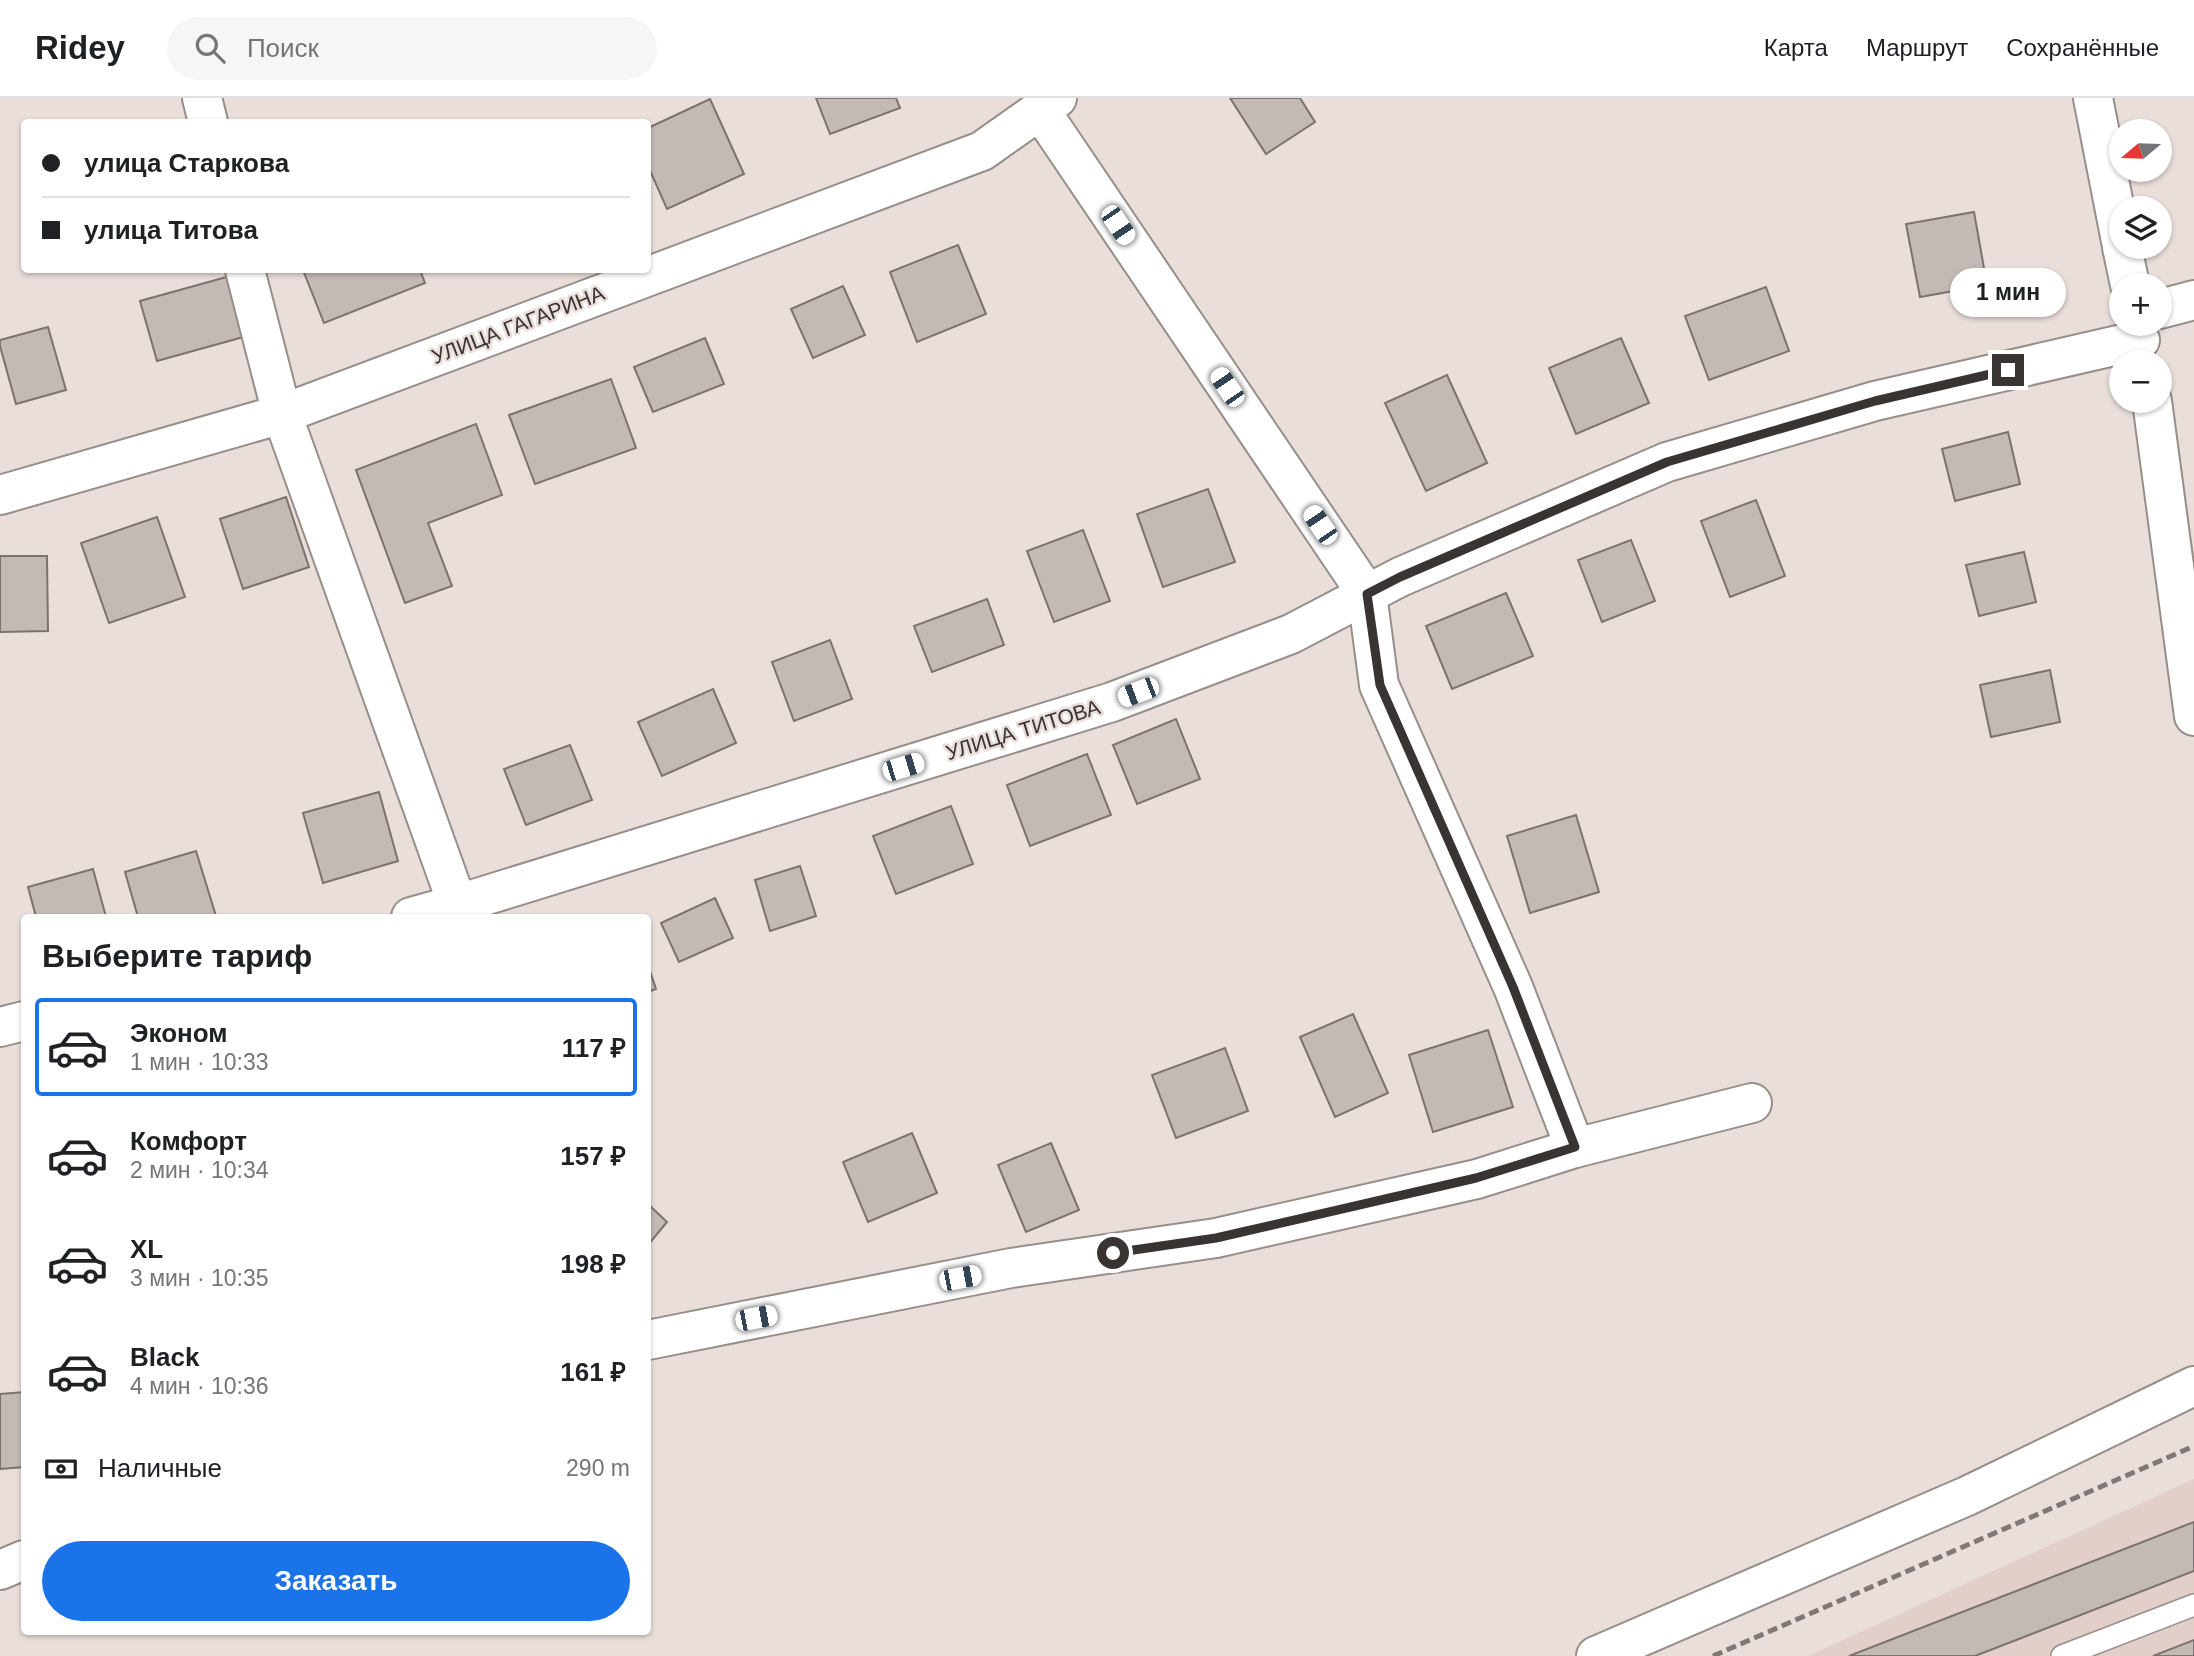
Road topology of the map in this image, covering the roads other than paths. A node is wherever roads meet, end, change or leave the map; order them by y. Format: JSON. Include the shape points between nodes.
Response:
{"nodes":[{"id":1,"x":202,"y":98,"type":"edge"},
{"id":2,"x":2093,"y":98,"type":"edge"},
{"id":3,"x":1048,"y":104,"type":"edge"},
{"id":4,"x":207,"y":119,"type":"edge"},
{"id":5,"x":2112,"y":196,"type":"edge"},
{"id":6,"x":246,"y":273,"type":"edge"},
{"id":7,"x":2194,"y":300,"type":"edge"},
{"id":8,"x":2172,"y":315,"type":"edge"},
{"id":9,"x":2137,"y":336,"type":"edge"},
{"id":10,"x":2154,"y":413,"type":"edge"},
{"id":11,"x":282,"y":414,"type":"junction"},
{"id":12,"x":0,"y":495,"type":"edge"},
{"id":13,"x":1367,"y":594,"type":"junction"},
{"id":14,"x":2194,"y":716,"type":"edge"},
{"id":15,"x":460,"y":911,"type":"edge"},
{"id":16,"x":436,"y":914,"type":"edge"},
{"id":17,"x":21,"y":1022,"type":"edge"},
{"id":18,"x":0,"y":1027,"type":"edge"},
{"id":19,"x":1752,"y":1103,"type":"dead end"},
{"id":20,"x":1575,"y":1147,"type":"junction"},
{"id":21,"x":651,"y":1339,"type":"edge"},
{"id":22,"x":2194,"y":1386,"type":"edge"},
{"id":23,"x":21,"y":1561,"type":"edge"},
{"id":24,"x":0,"y":1570,"type":"edge"},
{"id":25,"x":2194,"y":1605,"type":"edge"},
{"id":26,"x":1596,"y":1656,"type":"edge"},
{"id":27,"x":2062,"y":1656,"type":"edge"}],
"edges":[{"from":1,"to":4,"type":"street"},
{"from":2,"to":5,"type":"street"},
{"from":3,"to":11,"type":"street","name":"УЛИЦА ГАГАРИНА","via":[[982,151]]},
{"from":3,"to":13,"type":"street"},
{"from":6,"to":11,"type":"street"},
{"from":7,"to":8,"type":"street","name":"УЛИЦА ТИТОВА"},
{"from":9,"to":13,"type":"street","name":"УЛИЦА ТИТОВА","via":[[1875,401],[1667,462]]},
{"from":10,"to":14,"type":"street"},
{"from":11,"to":12,"type":"street","name":"УЛИЦА ГАГАРИНА"},
{"from":11,"to":15,"type":"street"},
{"from":13,"to":15,"type":"street","name":"УЛИЦА ТИТОВА","via":[[1291,634],[1112,702]]},
{"from":13,"to":20,"type":"street","via":[[1380,685],[1513,987]]},
{"from":15,"to":16,"type":"street","name":"УЛИЦА ТИТОВА"},
{"from":17,"to":18,"type":"street"},
{"from":19,"to":20,"type":"street"},
{"from":20,"to":21,"type":"street","via":[[1476,1178],[1216,1238],[1011,1268]]},
{"from":22,"to":26,"type":"street","via":[[1967,1496]]},
{"from":23,"to":24,"type":"street"},
{"from":25,"to":27,"type":"lane"}]}
